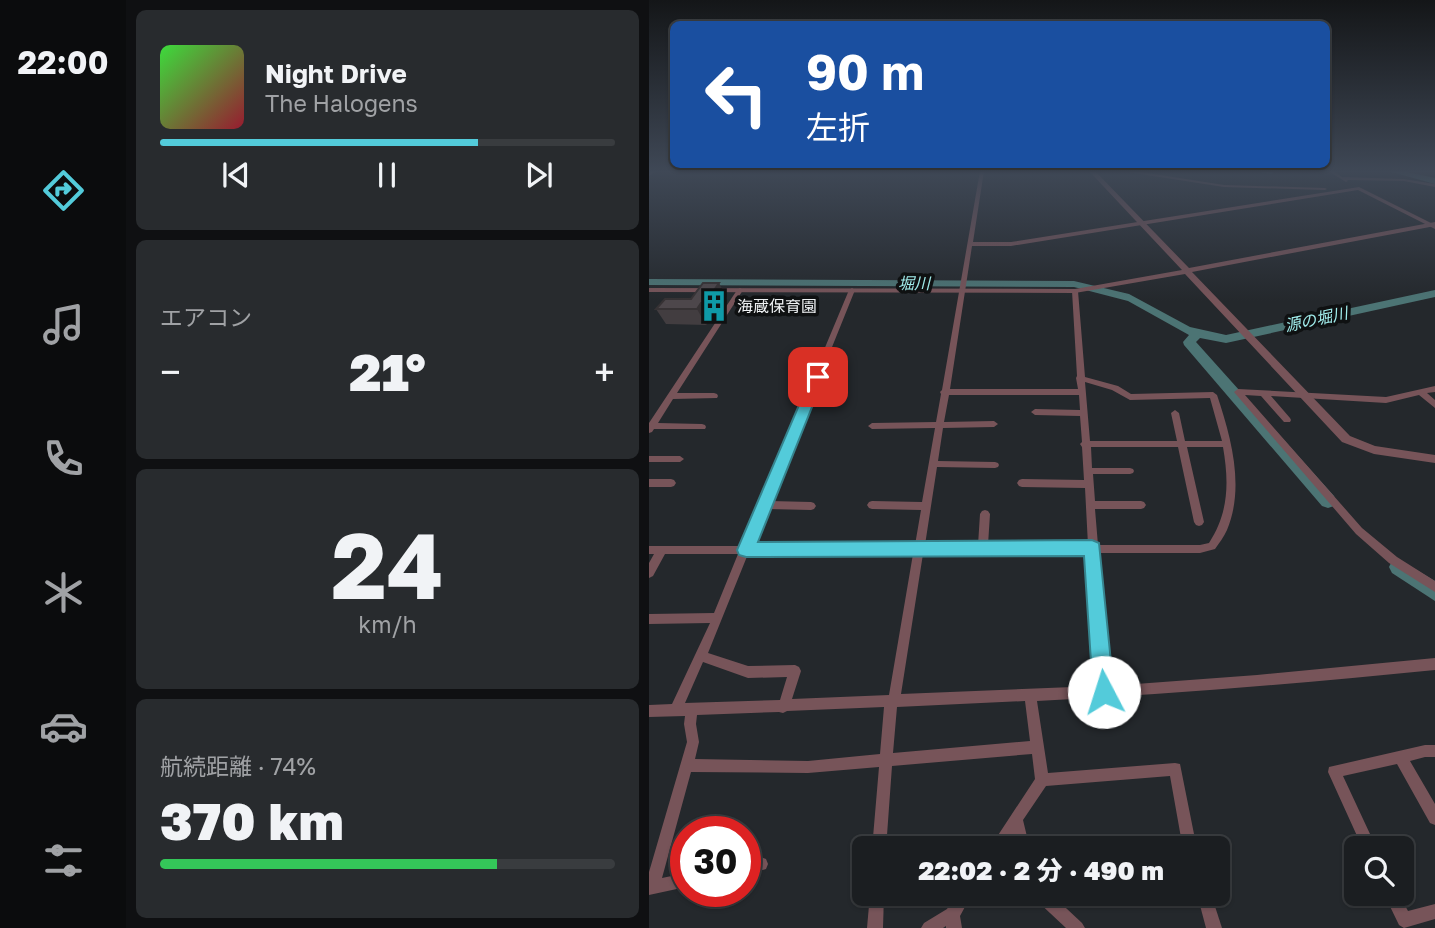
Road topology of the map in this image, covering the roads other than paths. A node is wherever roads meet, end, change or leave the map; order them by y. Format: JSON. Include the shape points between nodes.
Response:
{"nodes":[{"id":1,"x":975,"y":214,"type":"edge"},
{"id":2,"x":1133,"y":214,"type":"edge"},
{"id":3,"x":1195,"y":214,"type":"edge"},
{"id":4,"x":1412,"y":214,"type":"edge"},
{"id":5,"x":1141,"y":223,"type":"junction"},
{"id":6,"x":1433,"y":225,"type":"edge"},
{"id":7,"x":970,"y":244,"type":"junction"},
{"id":8,"x":1187,"y":271,"type":"junction"},
{"id":9,"x":963,"y":289,"type":"junction"},
{"id":10,"x":649,"y":290,"type":"edge"},
{"id":11,"x":741,"y":290,"type":"junction"},
{"id":12,"x":852,"y":290,"type":"junction"},
{"id":13,"x":1079,"y":290,"type":"junction"},
{"id":14,"x":1080,"y":378,"type":"junction"},
{"id":15,"x":1435,"y":388,"type":"edge"},
{"id":16,"x":944,"y":392,"type":"junction"},
{"id":17,"x":1081,"y":392,"type":"junction"},
{"id":18,"x":1420,"y":393,"type":"junction"},
{"id":19,"x":1264,"y":394,"type":"junction"},
{"id":20,"x":672,"y":396,"type":"junction"},
{"id":21,"x":714,"y":396,"type":"dead end"},
{"id":22,"x":1306,"y":396,"type":"junction"},
{"id":23,"x":1435,"y":405,"type":"edge"},
{"id":24,"x":1035,"y":412,"type":"dead end"},
{"id":25,"x":1082,"y":413,"type":"junction"},
{"id":26,"x":1175,"y":413,"type":"dead end"},
{"id":27,"x":1287,"y":420,"type":"dead end"},
{"id":28,"x":939,"y":423,"type":"junction"},
{"id":29,"x":994,"y":424,"type":"dead end"},
{"id":30,"x":872,"y":426,"type":"dead end"},
{"id":31,"x":702,"y":427,"type":"dead end"},
{"id":32,"x":650,"y":428,"type":"edge"},
{"id":33,"x":1084,"y":444,"type":"junction"},
{"id":34,"x":1182,"y":444,"type":"junction"},
{"id":35,"x":1225,"y":444,"type":"junction"},
{"id":36,"x":649,"y":459,"type":"edge"},
{"id":37,"x":681,"y":459,"type":"dead end"},
{"id":38,"x":1435,"y":459,"type":"edge"},
{"id":39,"x":933,"y":464,"type":"junction"},
{"id":40,"x":995,"y":464,"type":"dead end"},
{"id":41,"x":1087,"y":471,"type":"junction"},
{"id":42,"x":1130,"y":471,"type":"dead end"},
{"id":43,"x":649,"y":483,"type":"edge"},
{"id":44,"x":671,"y":483,"type":"dead end"},
{"id":45,"x":1022,"y":483,"type":"dead end"},
{"id":46,"x":1088,"y":484,"type":"junction"},
{"id":47,"x":765,"y":505,"type":"junction"},
{"id":48,"x":872,"y":505,"type":"dead end"},
{"id":49,"x":1090,"y":505,"type":"junction"},
{"id":50,"x":1141,"y":505,"type":"dead end"},
{"id":51,"x":811,"y":506,"type":"dead end"},
{"id":52,"x":925,"y":506,"type":"junction"},
{"id":53,"x":985,"y":514,"type":"dead end"},
{"id":54,"x":1200,"y":522,"type":"dead end"},
{"id":55,"x":918,"y":548,"type":"junction"},
{"id":56,"x":983,"y":548,"type":"junction"},
{"id":57,"x":1092,"y":548,"type":"junction"},
{"id":58,"x":649,"y":550,"type":"edge"},
{"id":59,"x":662,"y":550,"type":"junction"},
{"id":60,"x":746,"y":550,"type":"junction"},
{"id":61,"x":649,"y":573,"type":"edge"},
{"id":62,"x":1435,"y":587,"type":"edge"},
{"id":63,"x":717,"y":618,"type":"junction"},
{"id":64,"x":649,"y":619,"type":"edge"},
{"id":65,"x":701,"y":656,"type":"junction"},
{"id":66,"x":1435,"y":664,"type":"edge"},
{"id":67,"x":1104,"y":692,"type":"junction"},
{"id":68,"x":1030,"y":695,"type":"junction"},
{"id":69,"x":893,"y":701,"type":"junction"},
{"id":70,"x":783,"y":707,"type":"junction"},
{"id":71,"x":649,"y":711,"type":"edge"},
{"id":72,"x":675,"y":711,"type":"junction"},
{"id":73,"x":692,"y":711,"type":"junction"},
{"id":74,"x":1037,"y":747,"type":"junction"},
{"id":75,"x":1435,"y":751,"type":"edge"},
{"id":76,"x":1401,"y":758,"type":"junction"},
{"id":77,"x":884,"y":760,"type":"junction"},
{"id":78,"x":686,"y":765,"type":"junction"},
{"id":79,"x":1042,"y":780,"type":"junction"},
{"id":80,"x":1016,"y":818,"type":"junction"},
{"id":81,"x":1435,"y":818,"type":"edge"},
{"id":82,"x":880,"y":836,"type":"edge"},
{"id":83,"x":1004,"y":836,"type":"edge"},
{"id":84,"x":1020,"y":836,"type":"edge"},
{"id":85,"x":1188,"y":836,"type":"edge"},
{"id":86,"x":1363,"y":836,"type":"edge"},
{"id":87,"x":670,"y":883,"type":"edge"},
{"id":88,"x":651,"y":887,"type":"edge"},
{"id":89,"x":876,"y":906,"type":"edge"},
{"id":90,"x":1053,"y":906,"type":"edge"},
{"id":91,"x":1208,"y":906,"type":"edge"},
{"id":92,"x":1397,"y":906,"type":"edge"},
{"id":93,"x":1435,"y":911,"type":"edge"},
{"id":94,"x":953,"y":921,"type":"edge"},
{"id":95,"x":875,"y":928,"type":"edge"},
{"id":96,"x":929,"y":928,"type":"edge"},
{"id":97,"x":1077,"y":928,"type":"edge"},
{"id":98,"x":1214,"y":928,"type":"edge"}],
"edges":[{"from":1,"to":7,"type":"street"},
{"from":2,"to":5,"type":"street"},
{"from":3,"to":5,"type":"street"},
{"from":4,"to":6,"type":"street"},
{"from":5,"to":7,"type":"street","via":[[1011,244]]},
{"from":5,"to":8,"type":"street"},
{"from":6,"to":8,"type":"street"},
{"from":7,"to":9,"type":"street"},
{"from":8,"to":13,"type":"street"},
{"from":8,"to":22,"type":"street"},
{"from":9,"to":12,"type":"street"},
{"from":9,"to":13,"type":"street"},
{"from":9,"to":16,"type":"street"},
{"from":10,"to":11,"type":"street"},
{"from":11,"to":12,"type":"street"},
{"from":11,"to":20,"type":"street"},
{"from":12,"to":47,"type":"street"},
{"from":13,"to":14,"type":"street"},
{"from":14,"to":17,"type":"street"},
{"from":14,"to":35,"type":"street","via":[[1130,397],[1213,395]]},
{"from":15,"to":18,"type":"street"},
{"from":16,"to":17,"type":"street"},
{"from":16,"to":28,"type":"street"},
{"from":17,"to":25,"type":"street"},
{"from":18,"to":22,"type":"street","via":[[1393,400]]},
{"from":18,"to":23,"type":"street"},
{"from":19,"to":22,"type":"street"},
{"from":19,"to":27,"type":"street"},
{"from":19,"to":62,"type":"street","via":[[1238,392],[1359,531]]},
{"from":20,"to":21,"type":"street"},
{"from":20,"to":32,"type":"street"},
{"from":22,"to":38,"type":"street","via":[[1356,444]]},
{"from":24,"to":25,"type":"street"},
{"from":25,"to":33,"type":"street"},
{"from":26,"to":34,"type":"street"},
{"from":28,"to":29,"type":"street"},
{"from":28,"to":30,"type":"street"},
{"from":28,"to":39,"type":"street"},
{"from":31,"to":32,"type":"street"},
{"from":33,"to":34,"type":"street"},
{"from":33,"to":41,"type":"street"},
{"from":34,"to":35,"type":"street"},
{"from":34,"to":54,"type":"street"},
{"from":35,"to":57,"type":"street","via":[[1232,488],[1225,524],[1213,546],[1200,550]]},
{"from":36,"to":37,"type":"street"},
{"from":39,"to":40,"type":"street"},
{"from":39,"to":52,"type":"street"},
{"from":41,"to":42,"type":"street"},
{"from":41,"to":46,"type":"street"},
{"from":43,"to":44,"type":"street"},
{"from":45,"to":46,"type":"street"},
{"from":46,"to":49,"type":"street"},
{"from":47,"to":51,"type":"street"},
{"from":47,"to":60,"type":"street"},
{"from":48,"to":52,"type":"street"},
{"from":49,"to":50,"type":"street"},
{"from":49,"to":57,"type":"street"},
{"from":52,"to":55,"type":"street"},
{"from":53,"to":56,"type":"street"},
{"from":55,"to":56,"type":"street"},
{"from":55,"to":60,"type":"street"},
{"from":55,"to":69,"type":"street"},
{"from":56,"to":57,"type":"street"},
{"from":57,"to":67,"type":"street"},
{"from":58,"to":59,"type":"street"},
{"from":59,"to":60,"type":"street"},
{"from":59,"to":61,"type":"street"},
{"from":60,"to":63,"type":"street"},
{"from":63,"to":64,"type":"street"},
{"from":63,"to":65,"type":"street"},
{"from":65,"to":70,"type":"street","via":[[748,672],[795,671]]},
{"from":65,"to":72,"type":"street"},
{"from":66,"to":67,"type":"street"},
{"from":67,"to":68,"type":"street"},
{"from":68,"to":69,"type":"street"},
{"from":68,"to":74,"type":"street"},
{"from":69,"to":70,"type":"street"},
{"from":69,"to":77,"type":"street"},
{"from":70,"to":73,"type":"street"},
{"from":71,"to":72,"type":"street"},
{"from":72,"to":73,"type":"street"},
{"from":73,"to":78,"type":"street","via":[[693,742]]},
{"from":74,"to":77,"type":"street"},
{"from":74,"to":79,"type":"street"},
{"from":75,"to":76,"type":"street"},
{"from":76,"to":81,"type":"street"},
{"from":76,"to":86,"type":"street","via":[[1334,772]]},
{"from":77,"to":78,"type":"street","via":[[808,767]]},
{"from":77,"to":82,"type":"street"},
{"from":78,"to":88,"type":"street"},
{"from":79,"to":80,"type":"street"},
{"from":79,"to":85,"type":"street","via":[[1175,769]]},
{"from":80,"to":83,"type":"street"},
{"from":80,"to":84,"type":"street"},
{"from":87,"to":88,"type":"street"},
{"from":89,"to":95,"type":"street"},
{"from":90,"to":97,"type":"street"},
{"from":91,"to":98,"type":"street"},
{"from":92,"to":93,"type":"street","via":[[1404,920]]},
{"from":94,"to":96,"type":"street"}]}
